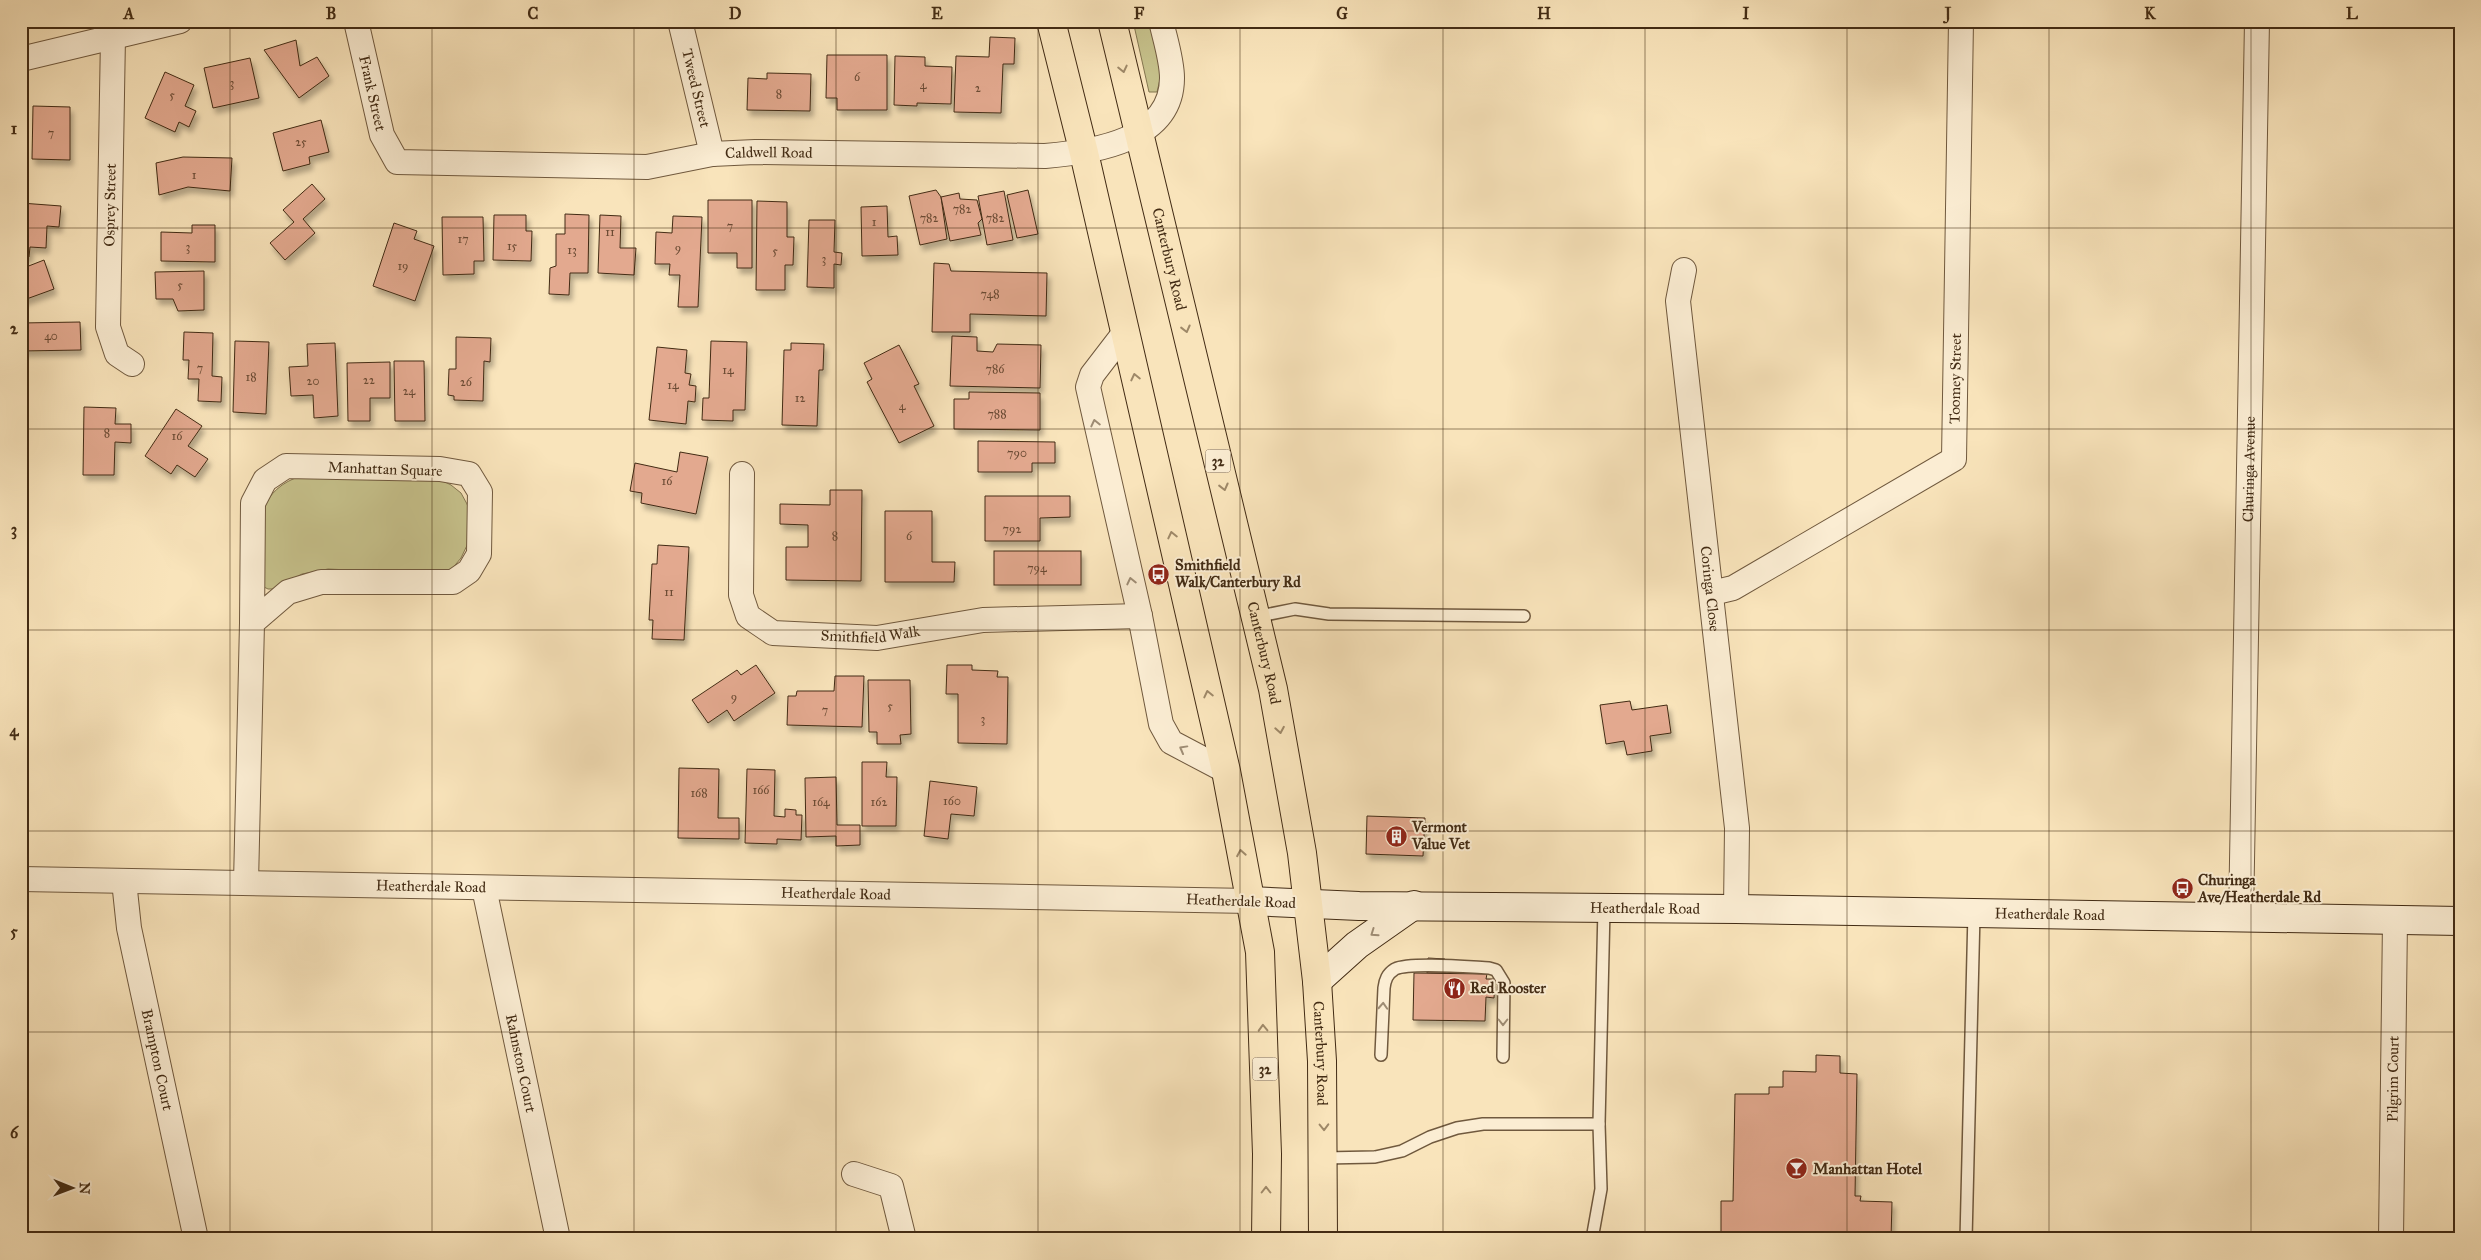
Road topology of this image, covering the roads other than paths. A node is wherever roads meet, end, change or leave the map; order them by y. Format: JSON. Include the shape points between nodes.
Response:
{"nodes":[{"id":1,"x":180,"y":21,"type":"edge"},
{"id":2,"x":356,"y":21,"type":"edge"},
{"id":3,"x":680,"y":21,"type":"edge"},
{"id":4,"x":1051,"y":21,"type":"edge"},
{"id":5,"x":1112,"y":21,"type":"edge"},
{"id":6,"x":1161,"y":21,"type":"edge"},
{"id":7,"x":1961,"y":21,"type":"edge"},
{"id":8,"x":2257,"y":21,"type":"edge"},
{"id":9,"x":113,"y":36,"type":"junction"},
{"id":10,"x":21,"y":59,"type":"edge"},
{"id":11,"x":1138,"y":134,"type":"junction"},
{"id":12,"x":1084,"y":153,"type":"junction"},
{"id":13,"x":712,"y":154,"type":"junction"},
{"id":14,"x":397,"y":162,"type":"joint"},
{"id":15,"x":1684,"y":270,"type":"dead end"},
{"id":16,"x":1125,"y":332,"type":"junction"},
{"id":17,"x":132,"y":364,"type":"dead end"},
{"id":18,"x":742,"y":474,"type":"dead end"},
{"id":19,"x":1712,"y":593,"type":"junction"},
{"id":20,"x":1140,"y":616,"type":"junction"},
{"id":21,"x":1524,"y":616,"type":"dead end"},
{"id":22,"x":1255,"y":617,"type":"junction"},
{"id":23,"x":252,"y":623,"type":"junction"},
{"id":24,"x":1226,"y":771,"type":"junction"},
{"id":25,"x":21,"y":879,"type":"edge"},
{"id":26,"x":124,"y":881,"type":"junction"},
{"id":27,"x":246,"y":883,"type":"junction"},
{"id":28,"x":484,"y":888,"type":"junction"},
{"id":29,"x":1250,"y":901,"type":"junction"},
{"id":30,"x":1308,"y":903,"type":"junction"},
{"id":31,"x":1414,"y":905,"type":"junction"},
{"id":32,"x":1604,"y":908,"type":"junction"},
{"id":33,"x":1736,"y":908,"type":"junction"},
{"id":34,"x":1974,"y":912,"type":"junction"},
{"id":35,"x":2242,"y":917,"type":"junction"},
{"id":36,"x":2395,"y":920,"type":"junction"},
{"id":37,"x":2460,"y":921,"type":"edge"},
{"id":38,"x":1318,"y":981,"type":"junction"},
{"id":39,"x":1381,"y":1054,"type":"dead end"},
{"id":40,"x":1503,"y":1057,"type":"dead end"},
{"id":41,"x":1599,"y":1124,"type":"junction"},
{"id":42,"x":1324,"y":1158,"type":"junction"},
{"id":43,"x":854,"y":1174,"type":"dead end"},
{"id":44,"x":196,"y":1239,"type":"edge"},
{"id":45,"x":558,"y":1239,"type":"edge"},
{"id":46,"x":904,"y":1239,"type":"edge"},
{"id":47,"x":1266,"y":1239,"type":"edge"},
{"id":48,"x":1323,"y":1239,"type":"edge"},
{"id":49,"x":1592,"y":1239,"type":"edge"},
{"id":50,"x":1966,"y":1239,"type":"edge"},
{"id":51,"x":2391,"y":1239,"type":"edge"}],
"edges":[{"from":1,"to":9,"type":"street"},
{"from":2,"to":14,"type":"street","name":"Frank Street","via":[[382,135]]},
{"from":3,"to":13,"type":"street","name":"Tweed Street"},
{"from":4,"to":12,"type":"main road","number":"32"},
{"from":5,"to":11,"type":"main road","name":"Canterbury Road","number":"32","one_way":true},
{"from":6,"to":11,"type":"street","name":"Caldwell Road","via":[[1172,78],[1170,94],[1156,122]]},
{"from":7,"to":19,"type":"street","name":"Toomey Street","via":[[1954,459],[1733,588]]},
{"from":8,"to":35,"type":"street","name":"Churinga Avenue"},
{"from":9,"to":10,"type":"street"},
{"from":9,"to":17,"type":"street","name":"Osprey Street","via":[[108,326],[117,354]]},
{"from":11,"to":12,"type":"street","name":"Caldwell Road"},
{"from":11,"to":22,"type":"main road","name":"Canterbury Road","number":"32","one_way":true},
{"from":12,"to":13,"type":"street","name":"Caldwell Road","via":[[1045,156]]},
{"from":12,"to":16,"type":"main road","number":"32"},
{"from":13,"to":14,"type":"street","name":"Caldwell Road","via":[[647,168]]},
{"from":15,"to":19,"type":"street","name":"Coringa Close","via":[[1678,301]]},
{"from":20,"to":16,"type":"street","one_way":true,"via":[[1088,387],[1092,375]]},
{"from":24,"to":16,"type":"main road","number":"32","one_way":true},
{"from":18,"to":20,"type":"street","name":"Smithfield Walk","via":[[741,595],[748,616],[773,633],[877,638],[983,620]]},
{"from":19,"to":33,"type":"street","name":"Coringa Close","via":[[1737,828]]},
{"from":24,"to":20,"type":"street","one_way":true,"via":[[1171,742],[1161,724]]},
{"from":21,"to":22,"type":"lane","via":[[1329,614],[1295,609]]},
{"from":22,"to":30,"type":"main road","name":"Canterbury Road","number":"32","one_way":true,"via":[[1273,689]]},
{"from":23,"to":23,"type":"street","name":"Manhattan Square","via":[[253,503],[265,480],[286,466],[440,469],[469,474],[480,492],[479,554],[469,572],[453,582],[321,582],[288,592]]},
{"from":23,"to":27,"type":"street","name":"Manhattan Square"},
{"from":29,"to":24,"type":"main road","number":"32","one_way":true},
{"from":25,"to":26,"type":"street","name":"Heatherdale Road"},
{"from":26,"to":27,"type":"street","name":"Heatherdale Road"},
{"from":26,"to":44,"type":"street","name":"Brampton Court","via":[[129,928]]},
{"from":27,"to":28,"type":"street","name":"Heatherdale Road"},
{"from":28,"to":29,"type":"street","name":"Heatherdale Road"},
{"from":28,"to":45,"type":"street","name":"Rahnston Court"},
{"from":29,"to":30,"type":"main road","name":"Heatherdale Road"},
{"from":47,"to":29,"type":"main road","number":"32","one_way":true,"via":[[1261,962]]},
{"from":30,"to":31,"type":"main road","name":"Heatherdale Road"},
{"from":30,"to":38,"type":"main road","name":"Canterbury Road","number":"32"},
{"from":31,"to":32,"type":"main road","name":"Heatherdale Road"},
{"from":31,"to":38,"type":"main road","one_way":true,"via":[[1357,945]]},
{"from":32,"to":33,"type":"main road","name":"Heatherdale Road"},
{"from":32,"to":41,"type":"lane"},
{"from":33,"to":34,"type":"main road","name":"Heatherdale Road"},
{"from":34,"to":35,"type":"main road","name":"Heatherdale Road"},
{"from":34,"to":50,"type":"lane"},
{"from":35,"to":36,"type":"main road","name":"Heatherdale Road"},
{"from":36,"to":37,"type":"main road","name":"Heatherdale Road"},
{"from":36,"to":51,"type":"street","name":"Pilgrim Court"},
{"from":38,"to":42,"type":"main road","name":"Canterbury Road","number":"32","one_way":true},
{"from":39,"to":40,"type":"lane","one_way":true,"via":[[1384,988],[1390,973],[1407,966],[1489,968],[1496,970],[1504,982]]},
{"from":41,"to":42,"type":"lane","via":[[1483,1124],[1457,1128],[1384,1155]]},
{"from":41,"to":49,"type":"lane","via":[[1601,1190]]},
{"from":42,"to":48,"type":"main road","name":"Canterbury Road","number":"32"},
{"from":43,"to":46,"type":"street","via":[[891,1186]]}]}
